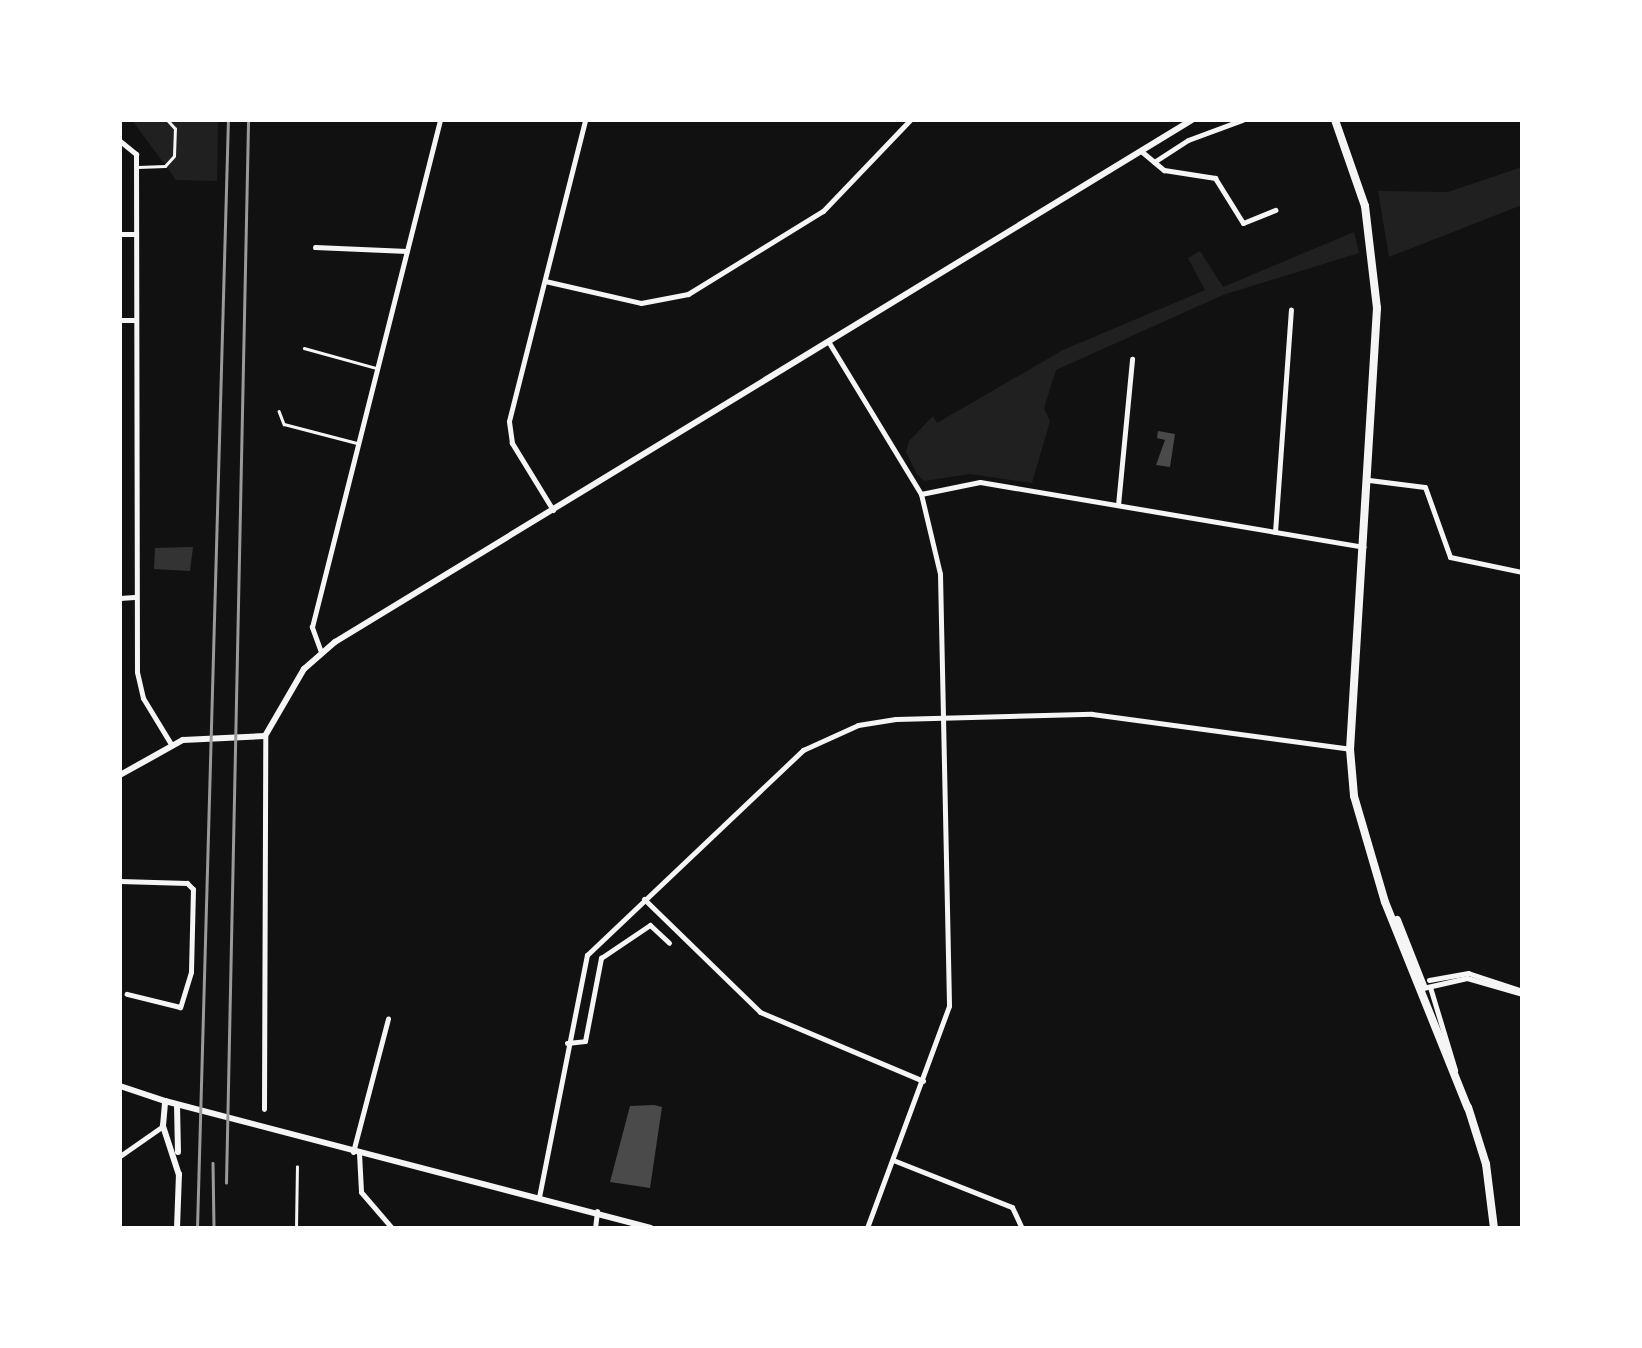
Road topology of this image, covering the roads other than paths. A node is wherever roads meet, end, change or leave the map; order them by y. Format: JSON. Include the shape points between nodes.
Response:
{"nodes":[{"id":1,"x":167,"y":120,"type":"edge"},
{"id":2,"x":175,"y":120,"type":"edge"},
{"id":3,"x":440,"y":120,"type":"edge"},
{"id":4,"x":586,"y":120,"type":"edge"},
{"id":5,"x":910,"y":120,"type":"edge"},
{"id":6,"x":1192,"y":120,"type":"edge"},
{"id":7,"x":1242,"y":120,"type":"edge"},
{"id":8,"x":1335,"y":120,"type":"edge"},
{"id":9,"x":174,"y":129,"type":"junction"},
{"id":10,"x":120,"y":142,"type":"edge"},
{"id":11,"x":1141,"y":151,"type":"junction"},
{"id":12,"x":1154,"y":162,"type":"junction"},
{"id":13,"x":136,"y":167,"type":"junction"},
{"id":14,"x":1276,"y":210,"type":"dead end"},
{"id":15,"x":120,"y":234,"type":"edge"},
{"id":16,"x":135,"y":234,"type":"junction"},
{"id":17,"x":315,"y":248,"type":"dead end"},
{"id":18,"x":407,"y":251,"type":"junction"},
{"id":19,"x":545,"y":281,"type":"junction"},
{"id":20,"x":1291,"y":310,"type":"dead end"},
{"id":21,"x":120,"y":320,"type":"edge"},
{"id":22,"x":134,"y":320,"type":"junction"},
{"id":23,"x":828,"y":342,"type":"junction"},
{"id":24,"x":304,"y":348,"type":"dead end"},
{"id":25,"x":1132,"y":358,"type":"dead end"},
{"id":26,"x":378,"y":369,"type":"junction"},
{"id":27,"x":120,"y":404,"type":"edge"},
{"id":28,"x":133,"y":404,"type":"junction"},
{"id":29,"x":280,"y":412,"type":"dead end"},
{"id":30,"x":359,"y":444,"type":"junction"},
{"id":31,"x":1369,"y":480,"type":"junction"},
{"id":32,"x":120,"y":488,"type":"edge"},
{"id":33,"x":133,"y":488,"type":"junction"},
{"id":34,"x":921,"y":494,"type":"junction"},
{"id":35,"x":1118,"y":505,"type":"junction"},
{"id":36,"x":552,"y":510,"type":"junction"},
{"id":37,"x":1274,"y":532,"type":"junction"},
{"id":38,"x":1364,"y":547,"type":"junction"},
{"id":39,"x":1522,"y":572,"type":"edge"},
{"id":40,"x":134,"y":597,"type":"junction"},
{"id":41,"x":120,"y":598,"type":"edge"},
{"id":42,"x":321,"y":652,"type":"junction"},
{"id":43,"x":945,"y":718,"type":"junction"},
{"id":44,"x":266,"y":736,"type":"junction"},
{"id":45,"x":172,"y":744,"type":"junction"},
{"id":46,"x":1350,"y":750,"type":"junction"},
{"id":47,"x":120,"y":775,"type":"edge"},
{"id":48,"x":1364,"y":842,"type":"junction"},
{"id":49,"x":120,"y":881,"type":"edge"},
{"id":50,"x":644,"y":899,"type":"junction"},
{"id":51,"x":606,"y":936,"type":"junction"},
{"id":52,"x":669,"y":943,"type":"dead end"},
{"id":53,"x":614,"y":946,"type":"junction"},
{"id":54,"x":1424,"y":986,"type":"junction"},
{"id":55,"x":1522,"y":992,"type":"edge"},
{"id":56,"x":127,"y":994,"type":"dead end"},
{"id":57,"x":388,"y":1019,"type":"dead end"},
{"id":58,"x":567,"y":1043,"type":"junction"},
{"id":59,"x":923,"y":1081,"type":"junction"},
{"id":60,"x":120,"y":1086,"type":"edge"},
{"id":61,"x":165,"y":1101,"type":"junction"},
{"id":62,"x":177,"y":1105,"type":"junction"},
{"id":63,"x":1468,"y":1108,"type":"junction"},
{"id":64,"x":264,"y":1110,"type":"dead end"},
{"id":65,"x":163,"y":1126,"type":"junction"},
{"id":66,"x":356,"y":1152,"type":"junction"},
{"id":67,"x":120,"y":1156,"type":"edge"},
{"id":68,"x":894,"y":1160,"type":"junction"},
{"id":69,"x":297,"y":1167,"type":"dead end"},
{"id":70,"x":179,"y":1175,"type":"junction"},
{"id":71,"x":539,"y":1197,"type":"junction"},
{"id":72,"x":597,"y":1211,"type":"junction"},
{"id":73,"x":177,"y":1228,"type":"edge"},
{"id":74,"x":296,"y":1228,"type":"edge"},
{"id":75,"x":392,"y":1228,"type":"edge"},
{"id":76,"x":594,"y":1228,"type":"edge"},
{"id":77,"x":651,"y":1228,"type":"edge"},
{"id":78,"x":867,"y":1228,"type":"edge"},
{"id":79,"x":1022,"y":1228,"type":"edge"},
{"id":80,"x":1494,"y":1228,"type":"edge"}],
"edges":[{"from":1,"to":9,"type":"lane"},
{"from":2,"to":9,"type":"lane"},
{"from":3,"to":18,"type":"street"},
{"from":4,"to":19,"type":"street"},
{"from":5,"to":19,"type":"street","via":[[823,211],[688,294],[641,304]]},
{"from":6,"to":11,"type":"street"},
{"from":7,"to":12,"type":"street","via":[[1188,140]]},
{"from":8,"to":31,"type":"main road","via":[[1365,206],[1376,278]]},
{"from":9,"to":13,"type":"lane","via":[[174,156],[165,166]]},
{"from":10,"to":13,"type":"street","via":[[132,147]]},
{"from":11,"to":12,"type":"street"},
{"from":11,"to":23,"type":"street"},
{"from":12,"to":14,"type":"street","via":[[1164,170],[1216,178],[1243,222]]},
{"from":13,"to":16,"type":"street"},
{"from":15,"to":16,"type":"street"},
{"from":16,"to":22,"type":"street"},
{"from":17,"to":18,"type":"street"},
{"from":18,"to":26,"type":"street"},
{"from":19,"to":36,"type":"street","via":[[509,432]]},
{"from":20,"to":37,"type":"street"},
{"from":21,"to":22,"type":"street"},
{"from":22,"to":28,"type":"street"},
{"from":23,"to":34,"type":"street"},
{"from":23,"to":36,"type":"street"},
{"from":24,"to":26,"type":"lane"},
{"from":25,"to":35,"type":"street"},
{"from":26,"to":30,"type":"street"},
{"from":27,"to":28,"type":"street"},
{"from":28,"to":33,"type":"street"},
{"from":29,"to":30,"type":"lane","via":[[284,424]]},
{"from":30,"to":42,"type":"street","via":[[312,627]]},
{"from":31,"to":38,"type":"main road"},
{"from":31,"to":39,"type":"street","via":[[1425,487],[1450,558]]},
{"from":32,"to":33,"type":"street"},
{"from":33,"to":40,"type":"street"},
{"from":34,"to":35,"type":"street","via":[[980,482]]},
{"from":34,"to":43,"type":"street","via":[[938,548]]},
{"from":35,"to":37,"type":"street"},
{"from":36,"to":42,"type":"street"},
{"from":37,"to":38,"type":"street"},
{"from":38,"to":46,"type":"main road"},
{"from":40,"to":41,"type":"street"},
{"from":40,"to":45,"type":"street","via":[[138,686]]},
{"from":42,"to":44,"type":"street","via":[[291,688]]},
{"from":43,"to":46,"type":"street","via":[[1092,714]]},
{"from":43,"to":50,"type":"street","via":[[858,725],[803,750]]},
{"from":43,"to":59,"type":"street","via":[[952,973],[949,1006]]},
{"from":44,"to":45,"type":"street"},
{"from":44,"to":64,"type":"street"},
{"from":45,"to":47,"type":"street"},
{"from":46,"to":48,"type":"main road"},
{"from":48,"to":54,"type":"main road"},
{"from":48,"to":54,"type":"main road"},
{"from":49,"to":56,"type":"street","via":[[187,883],[193,889],[191,972],[180,1007]]},
{"from":50,"to":51,"type":"street"},
{"from":50,"to":59,"type":"street","via":[[760,1012]]},
{"from":51,"to":53,"type":"street"},
{"from":51,"to":58,"type":"street","via":[[580,969]]},
{"from":52,"to":53,"type":"street","via":[[650,926]]},
{"from":53,"to":58,"type":"street","via":[[601,958],[585,1040]]},
{"from":54,"to":55,"type":"street","via":[[1468,972]]},
{"from":54,"to":63,"type":"main road"},
{"from":54,"to":63,"type":"main road"},
{"from":57,"to":66,"type":"street"},
{"from":58,"to":71,"type":"street"},
{"from":59,"to":68,"type":"street"},
{"from":60,"to":61,"type":"street"},
{"from":61,"to":62,"type":"street"},
{"from":61,"to":65,"type":"street"},
{"from":62,"to":66,"type":"street"},
{"from":62,"to":70,"type":"street"},
{"from":63,"to":80,"type":"main road","via":[[1486,1164]]},
{"from":65,"to":67,"type":"street"},
{"from":65,"to":70,"type":"street"},
{"from":66,"to":71,"type":"street"},
{"from":66,"to":75,"type":"street","via":[[362,1192]]},
{"from":68,"to":78,"type":"street"},
{"from":68,"to":79,"type":"street","via":[[1012,1207]]},
{"from":69,"to":74,"type":"lane"},
{"from":70,"to":73,"type":"street"},
{"from":71,"to":72,"type":"street"},
{"from":72,"to":76,"type":"street"},
{"from":72,"to":77,"type":"street"}]}
